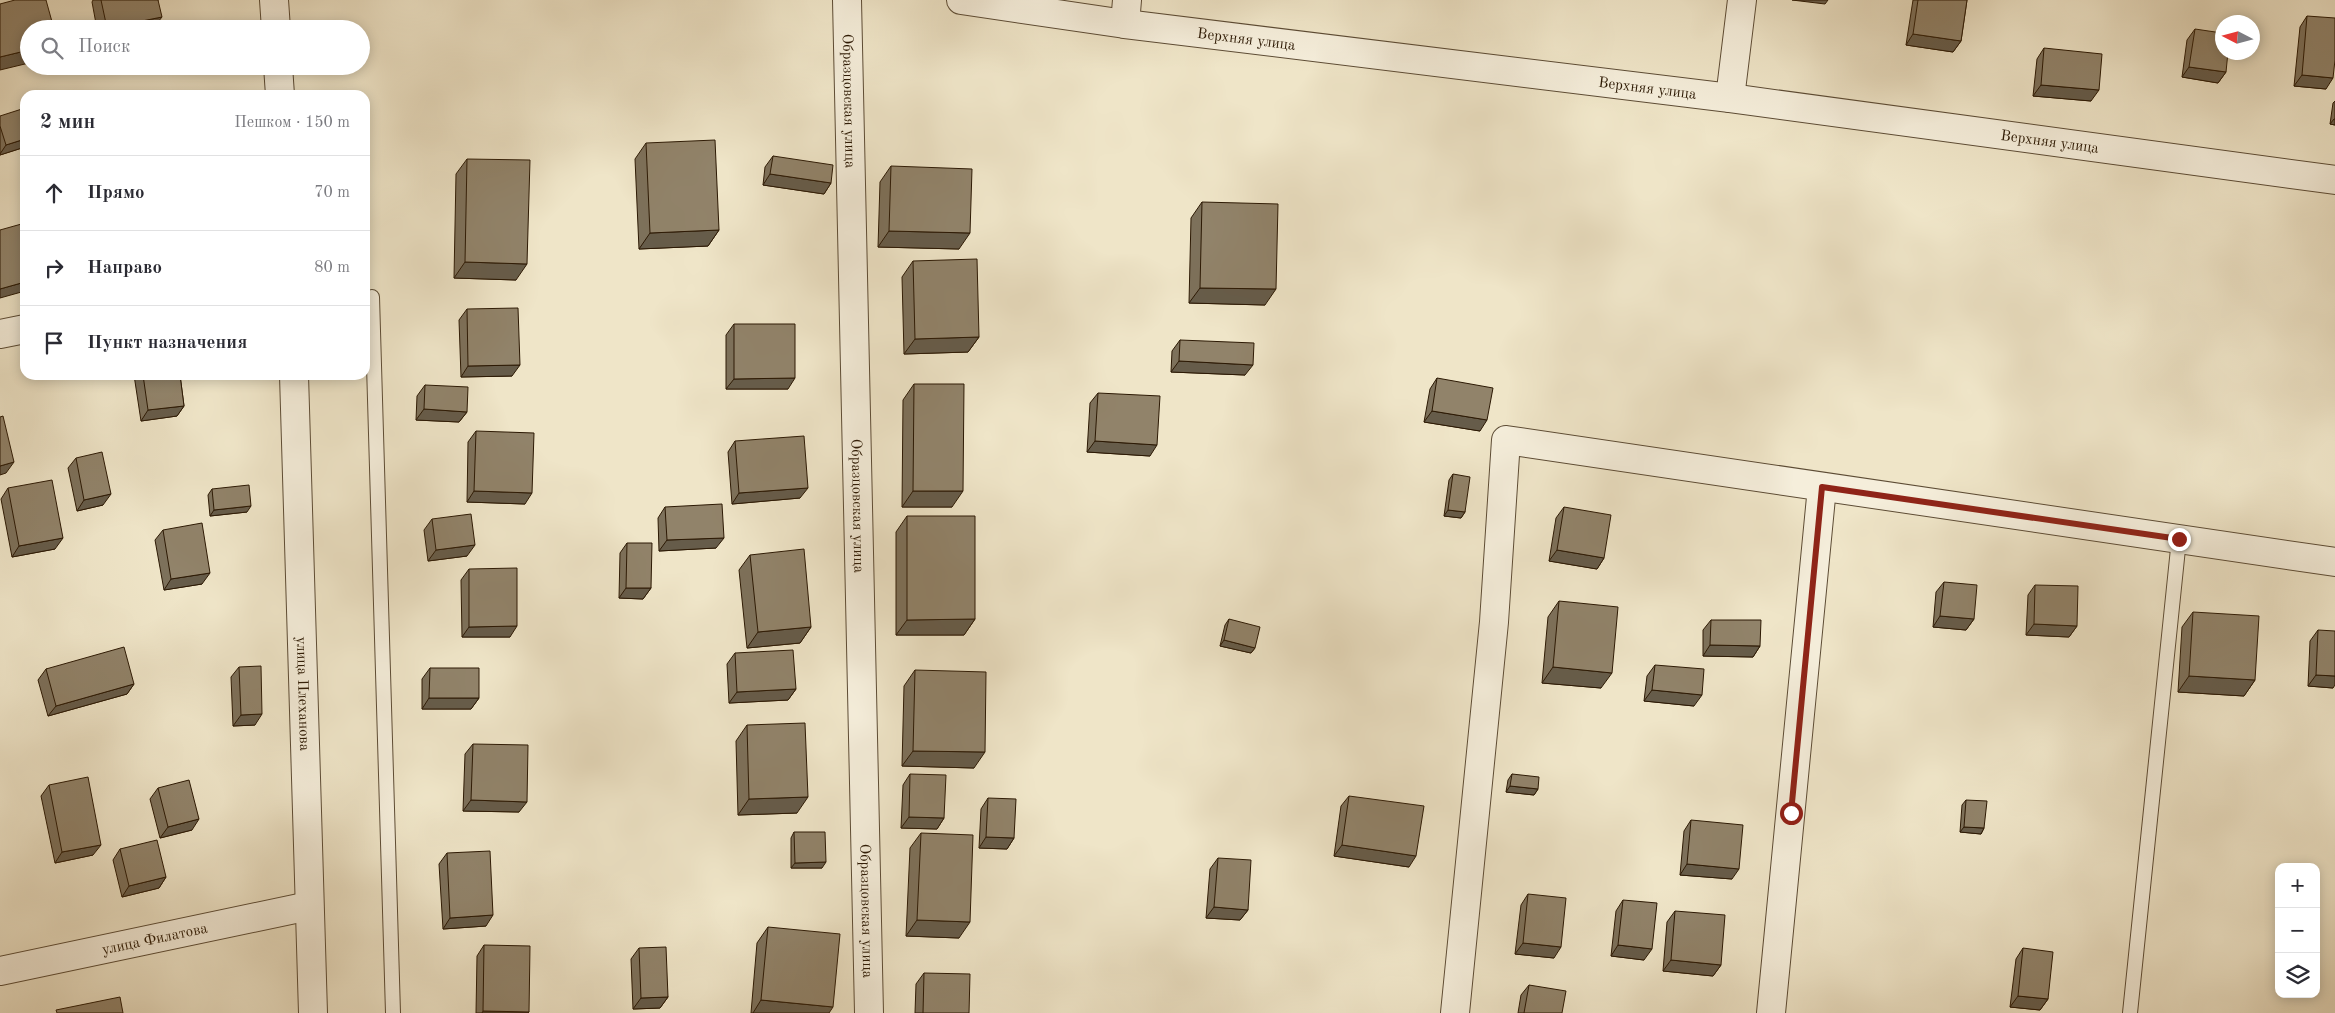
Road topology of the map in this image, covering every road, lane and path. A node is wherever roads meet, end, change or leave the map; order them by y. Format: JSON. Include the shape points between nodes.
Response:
{"nodes":[{"id":1,"x":274,"y":0,"type":"edge"},
{"id":2,"x":847,"y":0,"type":"edge"},
{"id":3,"x":961,"y":0,"type":"edge"},
{"id":4,"x":1742,"y":0,"type":"edge"},
{"id":5,"x":1126,"y":12,"type":"edge"},
{"id":6,"x":275,"y":20,"type":"edge"},
{"id":7,"x":279,"y":75,"type":"edge"},
{"id":8,"x":280,"y":90,"type":"edge"},
{"id":9,"x":1730,"y":98,"type":"junction"},
{"id":10,"x":2335,"y":180,"type":"edge"},
{"id":11,"x":372,"y":297,"type":"dead end"},
{"id":12,"x":20,"y":330,"type":"edge"},
{"id":13,"x":0,"y":334,"type":"edge"},
{"id":14,"x":294,"y":380,"type":"edge"},
{"id":15,"x":1822,"y":487,"type":"junction"},
{"id":16,"x":2179,"y":539,"type":"junction"},
{"id":17,"x":2335,"y":562,"type":"edge"},
{"id":18,"x":309,"y":906,"type":"junction"},
{"id":19,"x":0,"y":971,"type":"edge"},
{"id":20,"x":313,"y":1013,"type":"edge"},
{"id":21,"x":392,"y":1013,"type":"edge"},
{"id":22,"x":869,"y":1013,"type":"edge"},
{"id":23,"x":1455,"y":1013,"type":"edge"},
{"id":24,"x":1771,"y":1013,"type":"edge"},
{"id":25,"x":2130,"y":1013,"type":"edge"}],
"edges":[{"from":1,"to":6,"type":"street"},
{"from":2,"to":22,"type":"street","name":"Образцовская улица"},
{"from":3,"to":5,"type":"street","name":"Верхняя улица"},
{"from":4,"to":9,"type":"street"},
{"from":5,"to":9,"type":"street","name":"Верхняя улица"},
{"from":7,"to":8,"type":"street"},
{"from":9,"to":10,"type":"street","name":"Верхняя улица"},
{"from":11,"to":21,"type":"lane"},
{"from":12,"to":13,"type":"street"},
{"from":14,"to":18,"type":"street","name":"улица Плеханова"},
{"from":15,"to":16,"type":"street"},
{"from":15,"to":23,"type":"street","via":[[1506,440],[1494,622]]},
{"from":15,"to":24,"type":"street"},
{"from":16,"to":17,"type":"street"},
{"from":16,"to":25,"type":"lane"},
{"from":18,"to":19,"type":"street","name":"улица Филатова"},
{"from":18,"to":20,"type":"street","name":"улица Плеханова"}]}
